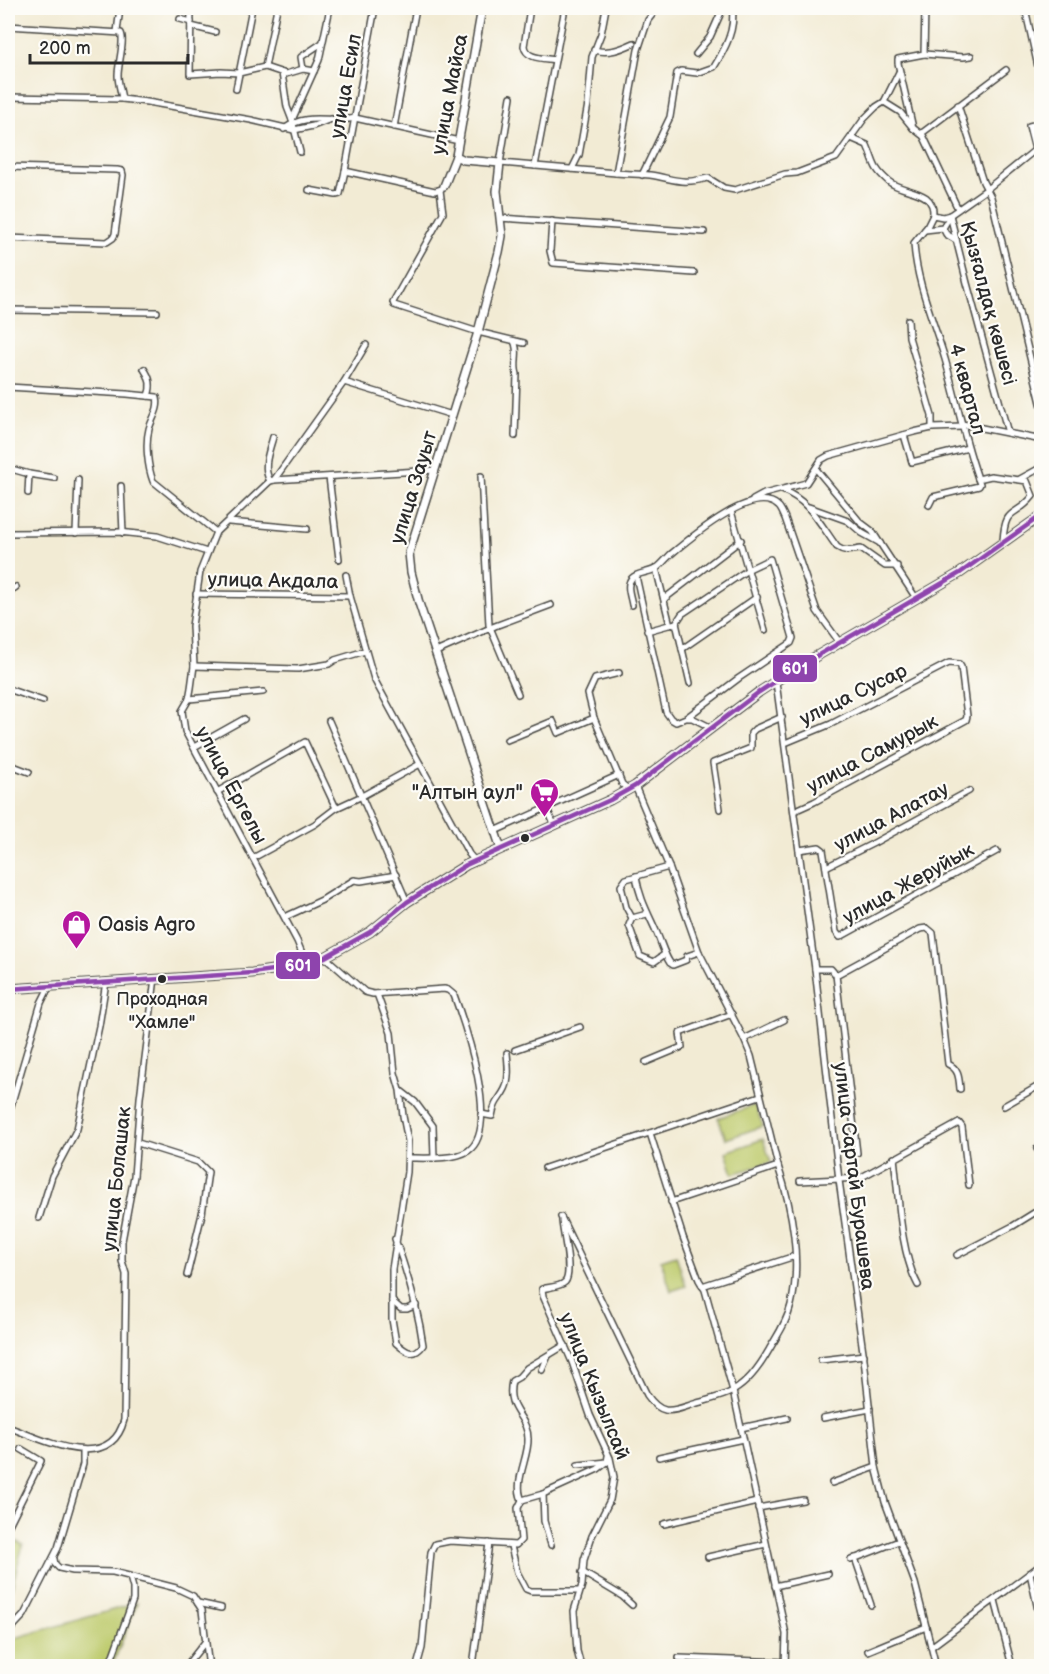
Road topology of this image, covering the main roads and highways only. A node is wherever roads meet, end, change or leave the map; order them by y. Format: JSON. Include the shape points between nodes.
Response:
{"nodes":[{"id":1,"x":1041,"y":515,"type":"edge"},
{"id":2,"x":8,"y":989,"type":"edge"}],
"edges":[{"from":1,"to":2,"type":"main road","via":[[960,573],[776,682],[632,788],[440,880],[370,932],[325,957],[252,973]]}]}
